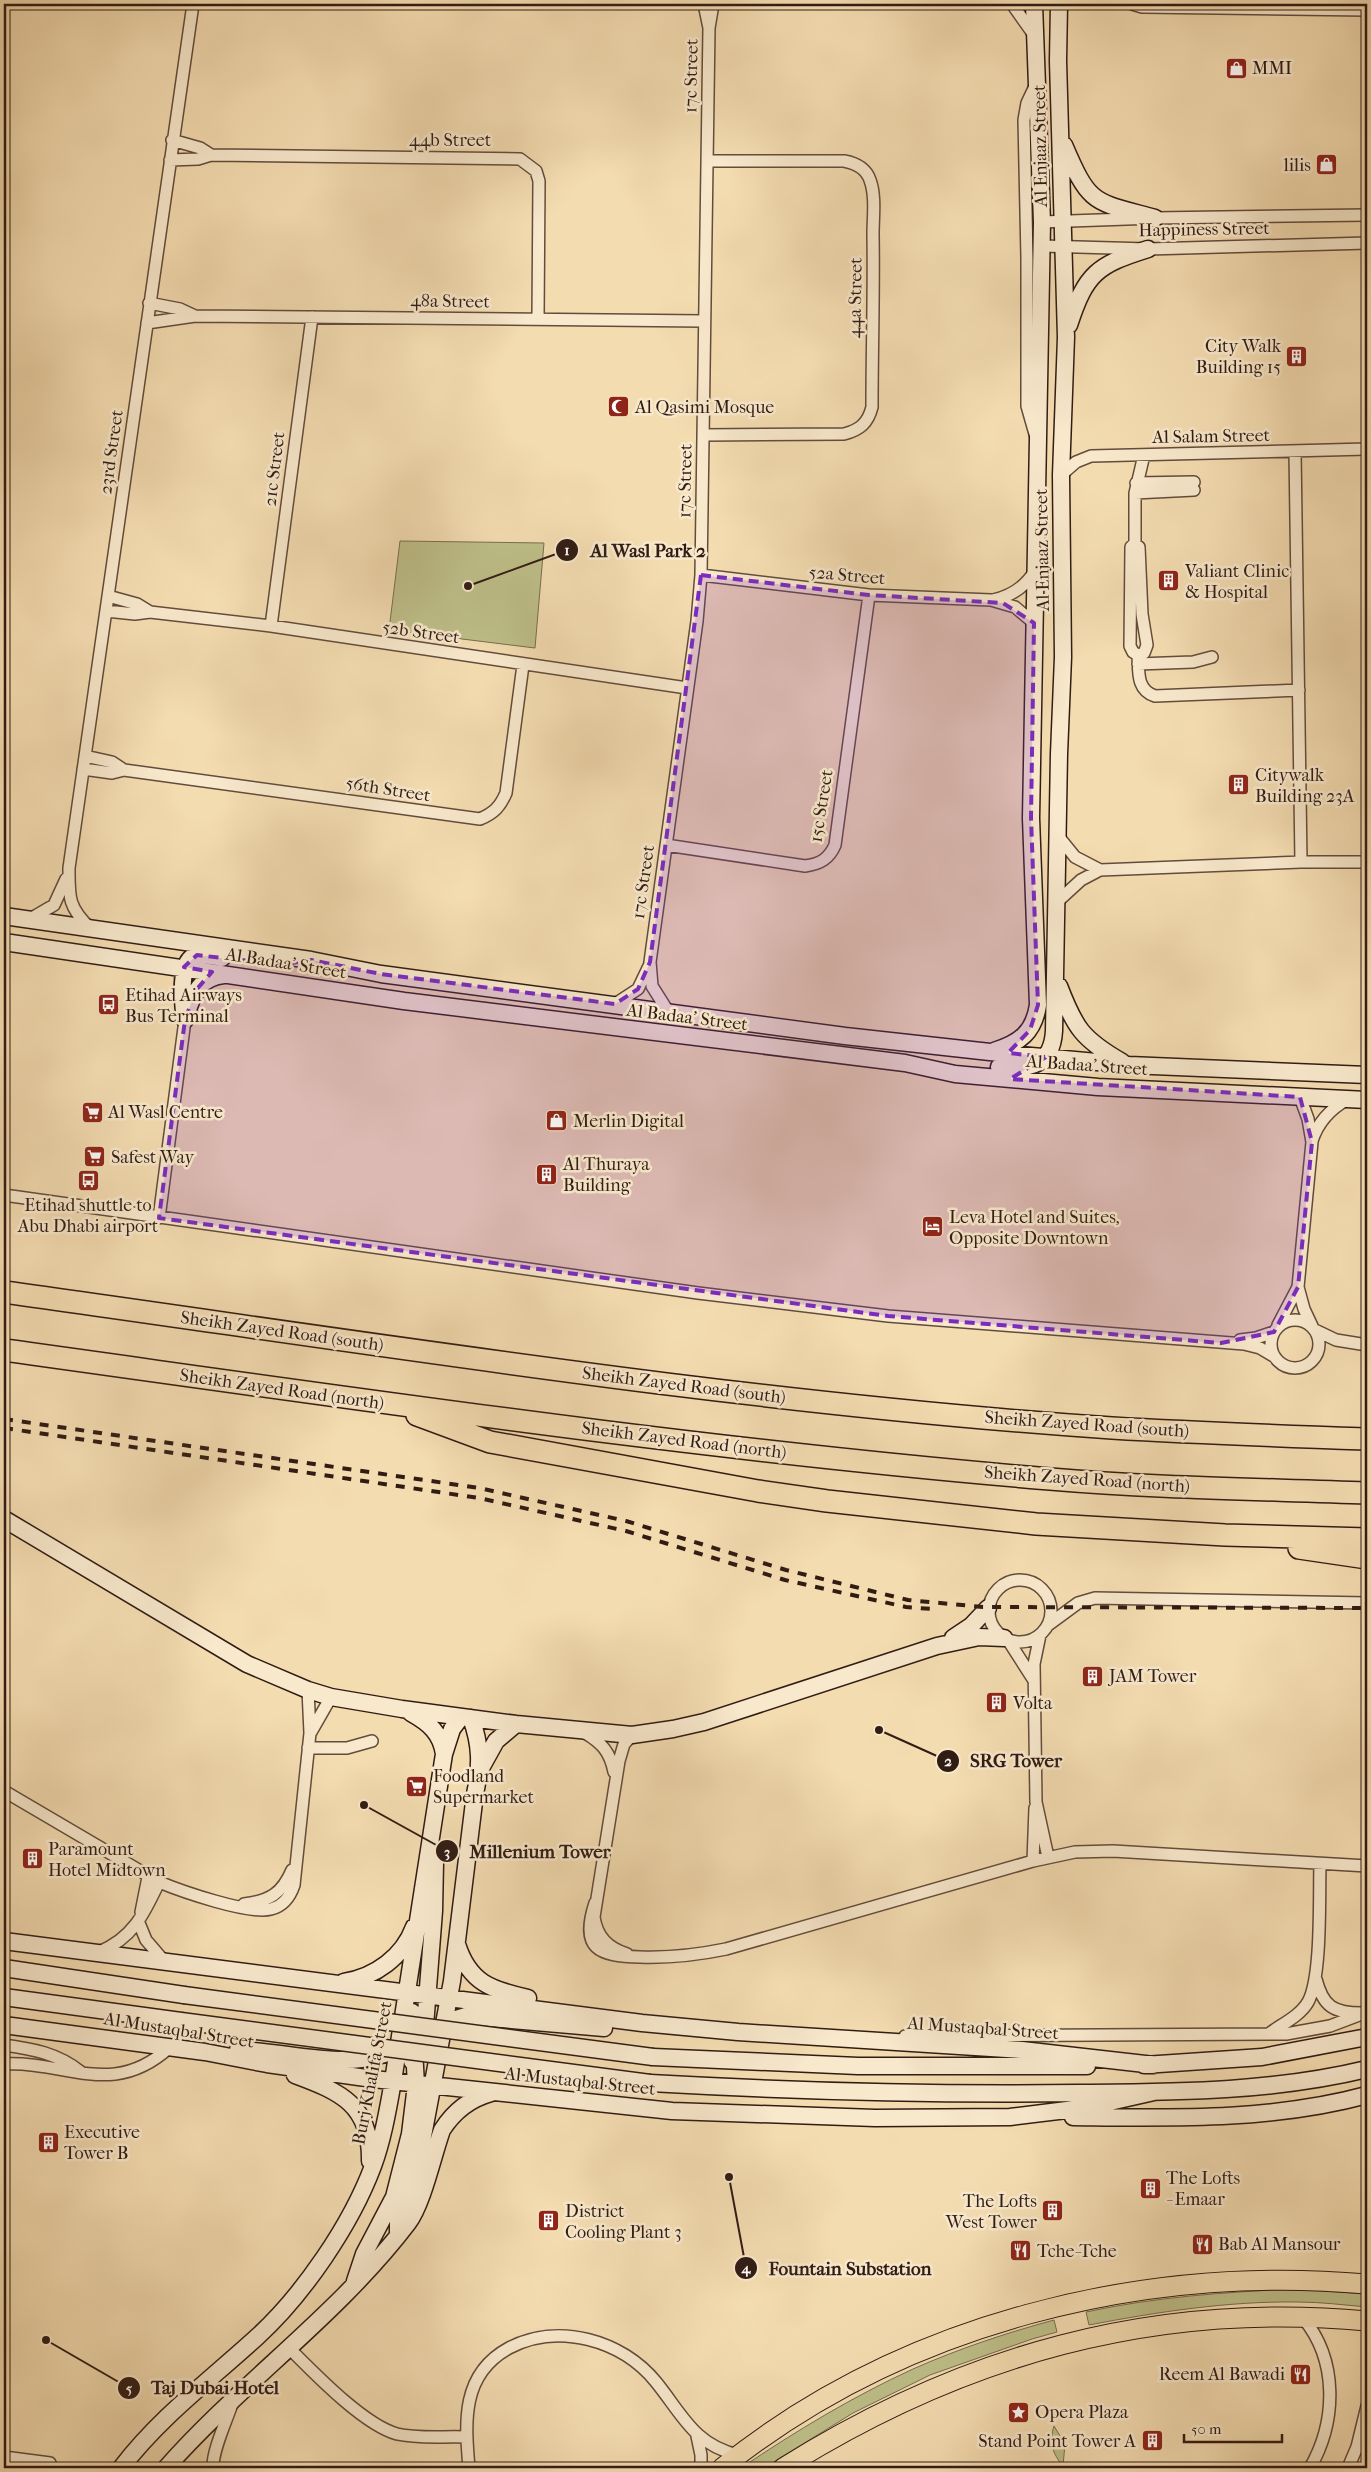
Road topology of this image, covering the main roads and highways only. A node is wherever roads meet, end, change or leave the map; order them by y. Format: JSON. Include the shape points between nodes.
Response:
{"nodes":[{"id":1,"x":4,"y":1292,"type":"edge"},
{"id":2,"x":4,"y":1350,"type":"edge"},
{"id":3,"x":389,"y":1403,"type":"junction"},
{"id":4,"x":1367,"y":1439,"type":"edge"},
{"id":5,"x":1367,"y":1493,"type":"edge"},
{"id":6,"x":1225,"y":1535,"type":"junction"},
{"id":7,"x":1367,"y":1539,"type":"edge"},
{"id":8,"x":1367,"y":1558,"type":"edge"},
{"id":9,"x":1367,"y":2284,"type":"edge"},
{"id":10,"x":1367,"y":2321,"type":"edge"},
{"id":11,"x":722,"y":2468,"type":"edge"},
{"id":12,"x":783,"y":2468,"type":"edge"}],
"edges":[{"from":1,"to":4,"type":"highway","name":"Sheikh Zayed Road (south)","via":[[787,1398],[1110,1427]]},
{"from":2,"to":3,"type":"highway","name":"Sheikh Zayed Road (north)"},
{"from":3,"to":5,"type":"highway","name":"Sheikh Zayed Road (north)","via":[[798,1454],[1020,1477]]},
{"from":3,"to":6,"type":"highway","via":[[490,1442],[758,1491],[966,1517]]},
{"from":6,"to":7,"type":"highway"},
{"from":6,"to":8,"type":"highway"},
{"from":9,"to":11,"type":"main road","via":[[1296,2279],[1222,2282],[1112,2295],[1045,2310],[966,2334],[886,2368],[795,2417]]},
{"from":10,"to":12,"type":"main road","via":[[1240,2318],[1173,2323],[1041,2349],[902,2402]]}]}
